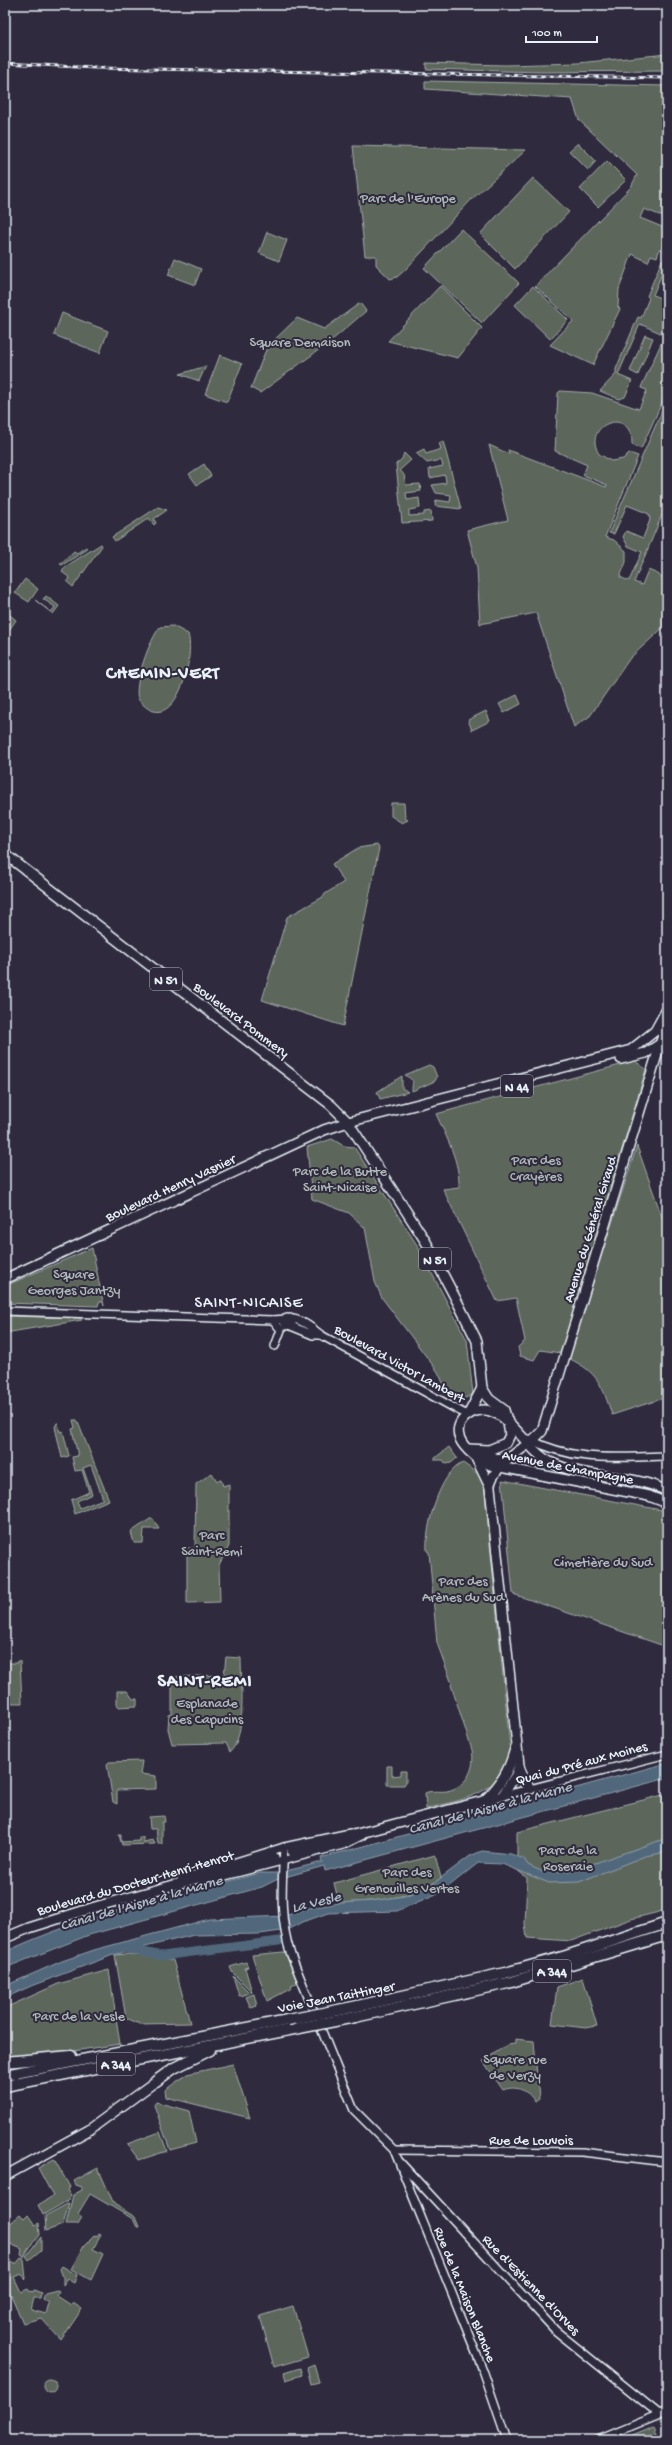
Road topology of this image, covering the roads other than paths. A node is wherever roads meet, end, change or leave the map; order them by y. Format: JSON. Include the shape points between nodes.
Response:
{"nodes":[{"id":1,"x":5,"y":854,"type":"edge"},
{"id":2,"x":667,"y":1009,"type":"edge"},
{"id":3,"x":667,"y":1022,"type":"edge"},
{"id":4,"x":660,"y":1044,"type":"junction"},
{"id":5,"x":348,"y":1122,"type":"junction"},
{"id":6,"x":5,"y":1279,"type":"edge"},
{"id":7,"x":5,"y":1311,"type":"edge"},
{"id":8,"x":273,"y":1320,"type":"junction"},
{"id":9,"x":274,"y":1346,"type":"dead end"},
{"id":10,"x":482,"y":1388,"type":"junction"},
{"id":11,"x":468,"y":1414,"type":"junction"},
{"id":12,"x":508,"y":1423,"type":"junction"},
{"id":13,"x":531,"y":1443,"type":"junction"},
{"id":14,"x":502,"y":1446,"type":"junction"},
{"id":15,"x":471,"y":1452,"type":"junction"},
{"id":16,"x":667,"y":1456,"type":"edge"},
{"id":17,"x":497,"y":1466,"type":"junction"},
{"id":18,"x":490,"y":1484,"type":"junction"},
{"id":19,"x":667,"y":1491,"type":"edge"},
{"id":20,"x":667,"y":1503,"type":"edge"},
{"id":21,"x":516,"y":1745,"type":"junction"},
{"id":22,"x":667,"y":1754,"type":"edge"},
{"id":23,"x":519,"y":1765,"type":"junction"},
{"id":24,"x":531,"y":1789,"type":"junction"},
{"id":25,"x":502,"y":1796,"type":"junction"},
{"id":26,"x":485,"y":1800,"type":"junction"},
{"id":27,"x":372,"y":1831,"type":"junction"},
{"id":28,"x":288,"y":1849,"type":"junction"},
{"id":29,"x":274,"y":1857,"type":"dead end"},
{"id":30,"x":283,"y":1862,"type":"junction"},
{"id":31,"x":160,"y":1888,"type":"junction"},
{"id":32,"x":667,"y":1923,"type":"edge"},
{"id":33,"x":667,"y":1935,"type":"edge"},
{"id":34,"x":5,"y":1938,"type":"edge"},
{"id":35,"x":354,"y":2012,"type":"junction"},
{"id":36,"x":227,"y":2043,"type":"junction"},
{"id":37,"x":108,"y":2055,"type":"junction"},
{"id":38,"x":5,"y":2062,"type":"edge"},
{"id":39,"x":5,"y":2075,"type":"edge"},
{"id":40,"x":156,"y":2081,"type":"joint"},
{"id":41,"x":5,"y":2086,"type":"edge"},
{"id":42,"x":394,"y":2150,"type":"junction"},
{"id":43,"x":398,"y":2160,"type":"junction"},
{"id":44,"x":667,"y":2162,"type":"edge"},
{"id":45,"x":5,"y":2176,"type":"edge"},
{"id":46,"x":667,"y":2411,"type":"edge"},
{"id":47,"x":659,"y":2414,"type":"junction"},
{"id":48,"x":507,"y":2440,"type":"edge"},
{"id":49,"x":598,"y":2440,"type":"edge"}],
"edges":[{"from":1,"to":5,"type":"main road","name":"Boulevard Pommery","number":"N 51","via":[[329,1103]]},
{"from":2,"to":5,"type":"main road","name":"Boulevard Henry Vasnier","number":"N 44","via":[[650,1037],[624,1052]]},
{"from":3,"to":4,"type":"main road","name":"Avenue du Général Giraud"},
{"from":4,"to":5,"type":"main road","name":"Boulevard Henry Vasnier","number":"N 44","via":[[646,1053],[373,1122]]},
{"from":4,"to":13,"type":"main road","name":"Avenue du Général Giraud","via":[[542,1431]]},
{"from":5,"to":6,"type":"main road","name":"Boulevard Henry Vasnier","number":"N 44","via":[[317,1133]]},
{"from":5,"to":10,"type":"main road","number":"N 51","via":[[426,1242],[477,1341]]},
{"from":7,"to":8,"type":"street"},
{"from":8,"to":9,"type":"street","via":[[280,1330]]},
{"from":8,"to":11,"type":"street","name":"Boulevard Victor Lambert","via":[[306,1323],[321,1335]]},
{"from":10,"to":11,"type":"main road"},
{"from":10,"to":12,"type":"main road","via":[[489,1399],[504,1410]]},
{"from":11,"to":12,"type":"main road","via":[[482,1410],[491,1411]]},
{"from":11,"to":15,"type":"main road","via":[[461,1422],[459,1436]]},
{"from":12,"to":13,"type":"main road","name":"Avenue de Champagne"},
{"from":12,"to":14,"type":"main road","via":[[509,1439]]},
{"from":13,"to":16,"type":"street","via":[[579,1456]]},
{"from":13,"to":17,"type":"main road"},
{"from":13,"to":19,"type":"main road","name":"Avenue de Champagne","via":[[544,1459],[565,1468],[633,1481]]},
{"from":14,"to":15,"type":"main road"},
{"from":14,"to":17,"type":"main road"},
{"from":15,"to":17,"type":"main road","name":"Avenue de Champagne"},
{"from":15,"to":18,"type":"main road"},
{"from":17,"to":18,"type":"main road"},
{"from":17,"to":20,"type":"main road","name":"Avenue de Champagne","via":[[649,1496]]},
{"from":18,"to":21,"type":"main road"},
{"from":21,"to":23,"type":"main road"},
{"from":21,"to":26,"type":"main road","via":[[510,1769]]},
{"from":22,"to":24,"type":"street","name":"Quai du Pré aux Moines"},
{"from":23,"to":24,"type":"main road","via":[[524,1781]]},
{"from":23,"to":25,"type":"main road","via":[[516,1775]]},
{"from":24,"to":25,"type":"street","name":"Quai du Pré aux Moines"},
{"from":25,"to":26,"type":"main road"},
{"from":26,"to":27,"type":"main road"},
{"from":27,"to":28,"type":"main road"},
{"from":27,"to":30,"type":"street","via":[[343,1845]]},
{"from":28,"to":30,"type":"street"},
{"from":28,"to":31,"type":"street","via":[[181,1879]]},
{"from":29,"to":31,"type":"main road","name":"Boulevard du Docteur-Henri-Henrot"},
{"from":30,"to":31,"type":"street","via":[[183,1887]]},
{"from":30,"to":42,"type":"street","via":[[284,1934],[351,2103],[364,2122]]},
{"from":31,"to":34,"type":"main road","name":"Boulevard du Docteur-Henri-Henrot"},
{"from":32,"to":35,"type":"highway","name":"Voie Jean Taittinger","number":"A 344","via":[[566,1956]]},
{"from":33,"to":35,"type":"highway","name":"Voie Jean Taittinger","number":"A 344","via":[[508,1983]]},
{"from":35,"to":36,"type":"highway","name":"Voie Jean Taittinger","number":"A 344","bridge":true,"via":[[300,2028]]},
{"from":35,"to":37,"type":"highway","name":"Voie Jean Taittinger","number":"A 344","bridge":true,"via":[[288,2020]]},
{"from":36,"to":40,"type":"highway","via":[[189,2059]]},
{"from":36,"to":41,"type":"highway","name":"Voie Jean Taittinger","number":"A 344"},
{"from":37,"to":38,"type":"highway","via":[[92,2053]]},
{"from":37,"to":39,"type":"highway","name":"Voie Jean Taittinger","number":"A 344"},
{"from":40,"to":45,"type":"main road","via":[[107,2119]]},
{"from":42,"to":43,"type":"street","name":"Rue de la Maison Blanche"},
{"from":42,"to":44,"type":"street","name":"Rue de Louvois","via":[[582,2152]]},
{"from":43,"to":47,"type":"street","name":"Rue d'Estienne d'Orves","via":[[556,2331]]},
{"from":43,"to":48,"type":"street","name":"Rue de la Maison Blanche","via":[[483,2370]]},
{"from":46,"to":47,"type":"street"},
{"from":47,"to":49,"type":"street"}]}
